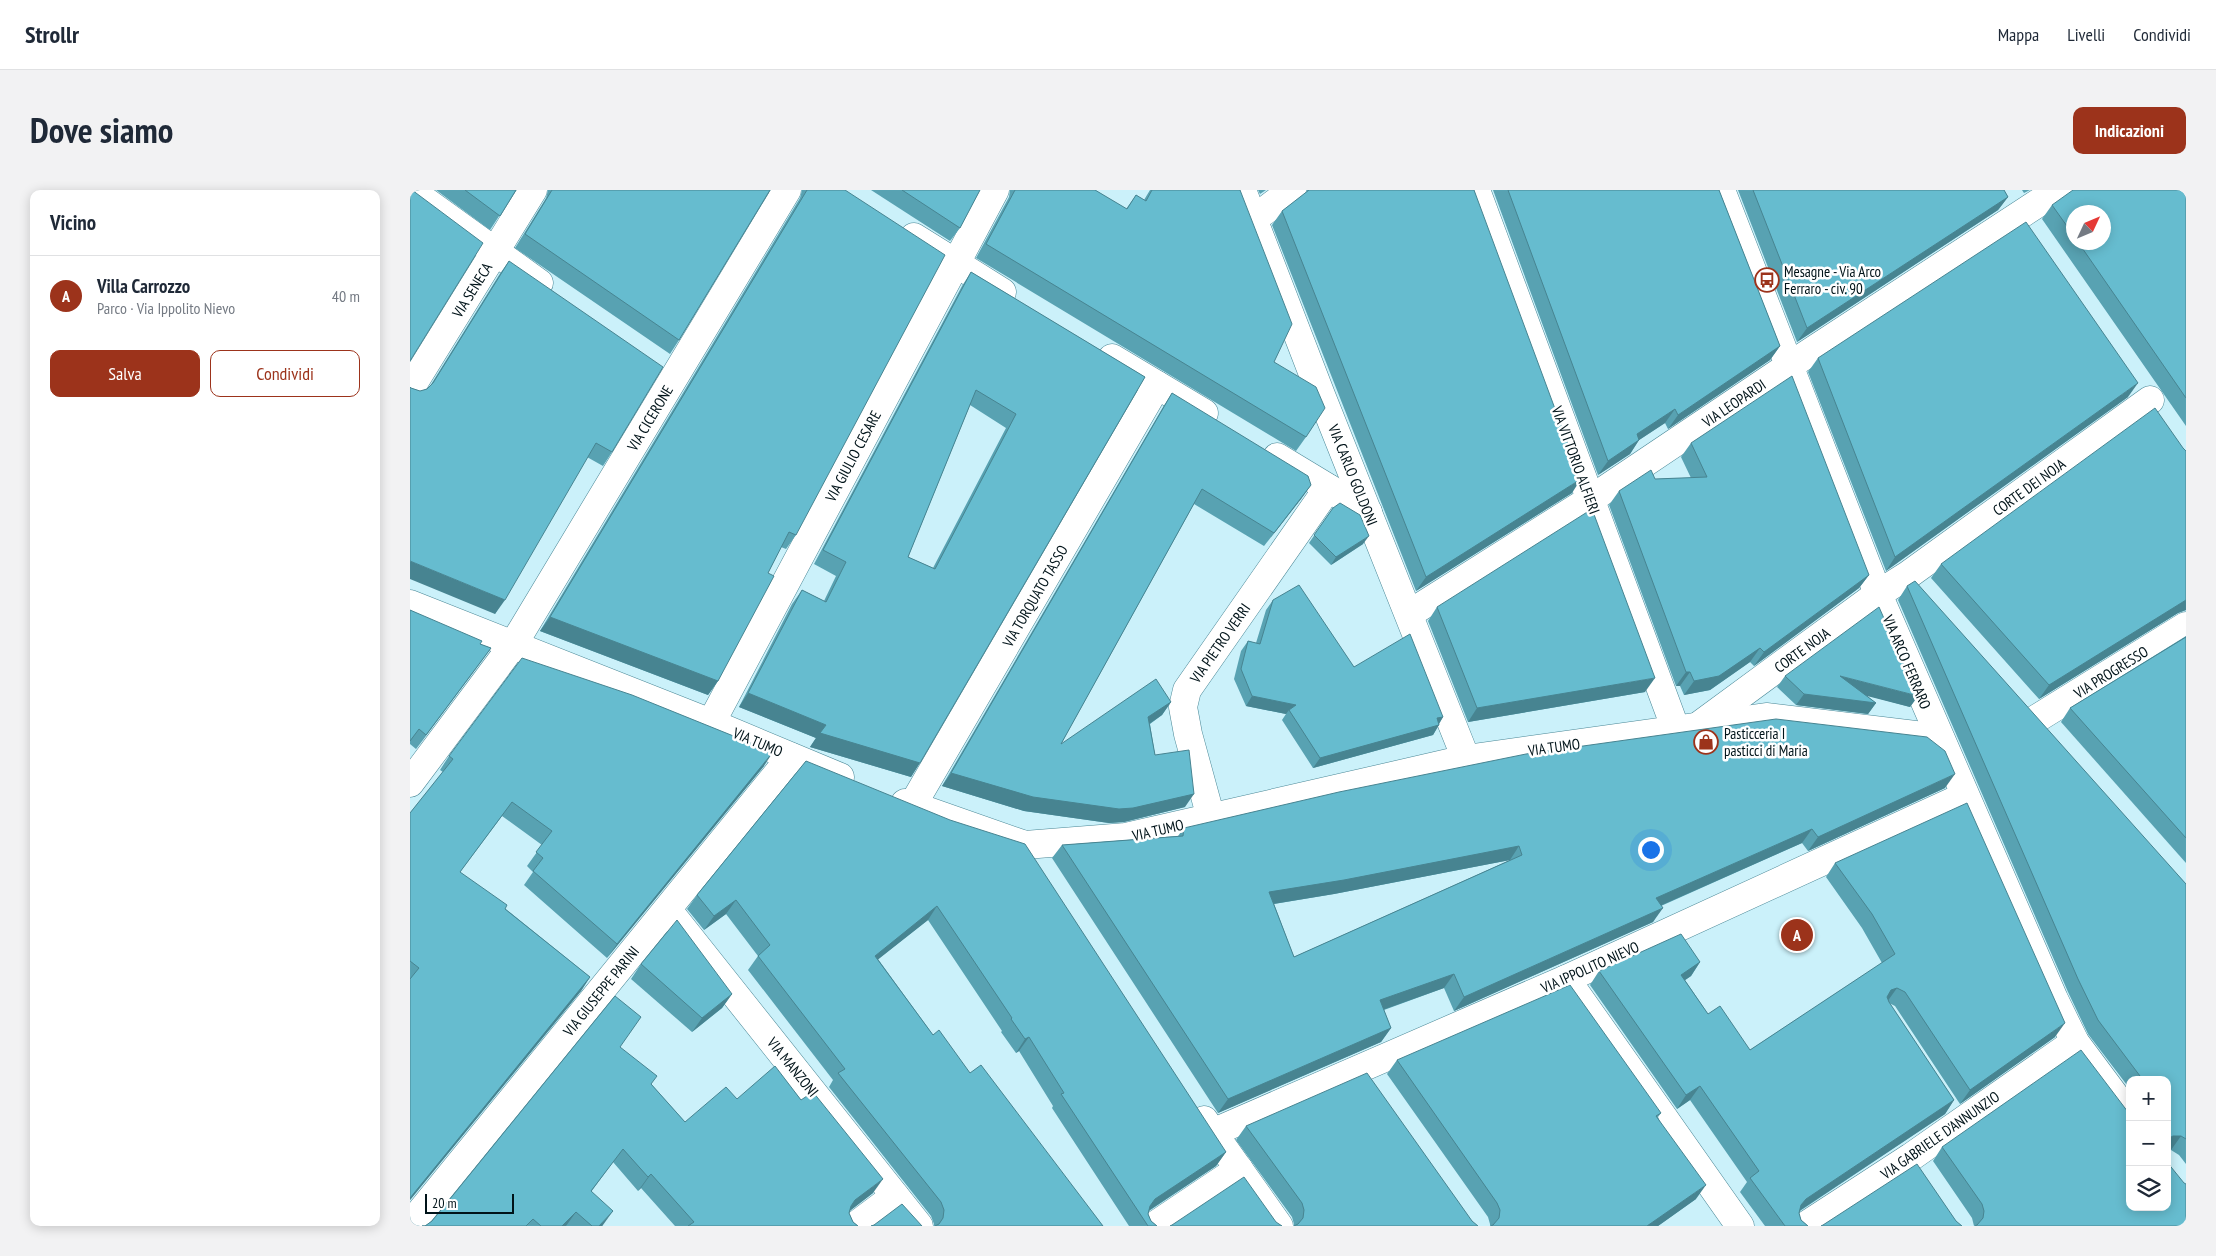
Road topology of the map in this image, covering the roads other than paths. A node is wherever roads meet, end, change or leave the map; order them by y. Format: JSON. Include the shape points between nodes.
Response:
{"nodes":[{"id":1,"x":410,"y":190,"type":"edge"},
{"id":2,"x":533,"y":190,"type":"edge"},
{"id":3,"x":787,"y":190,"type":"edge"},
{"id":4,"x":995,"y":190,"type":"edge"},
{"id":5,"x":1242,"y":190,"type":"edge"},
{"id":6,"x":1292,"y":190,"type":"edge"},
{"id":7,"x":1476,"y":190,"type":"edge"},
{"id":8,"x":1721,"y":190,"type":"edge"},
{"id":9,"x":2058,"y":190,"type":"edge"},
{"id":10,"x":2014,"y":206,"type":"junction"},
{"id":11,"x":1254,"y":219,"type":"junction"},
{"id":12,"x":891,"y":222,"type":"edge"},
{"id":13,"x":2036,"y":239,"type":"edge"},
{"id":14,"x":495,"y":253,"type":"junction"},
{"id":15,"x":956,"y":264,"type":"junction"},
{"id":16,"x":561,"y":298,"type":"edge"},
{"id":17,"x":1023,"y":304,"type":"edge"},
{"id":18,"x":1090,"y":345,"type":"edge"},
{"id":19,"x":651,"y":360,"type":"edge"},
{"id":20,"x":1789,"y":366,"type":"junction"},
{"id":21,"x":675,"y":377,"type":"junction"},
{"id":22,"x":1157,"y":385,"type":"junction"},
{"id":23,"x":410,"y":389,"type":"edge"},
{"id":24,"x":2165,"y":423,"type":"edge"},
{"id":25,"x":1225,"y":426,"type":"edge"},
{"id":26,"x":1259,"y":447,"type":"edge"},
{"id":27,"x":1328,"y":488,"type":"junction"},
{"id":28,"x":1591,"y":499,"type":"junction"},
{"id":29,"x":1368,"y":512,"type":"junction"},
{"id":30,"x":1908,"y":575,"type":"junction"},
{"id":31,"x":1878,"y":594,"type":"junction"},
{"id":32,"x":1927,"y":596,"type":"edge"},
{"id":33,"x":410,"y":604,"type":"edge"},
{"id":34,"x":1409,"y":614,"type":"junction"},
{"id":35,"x":2186,"y":626,"type":"edge"},
{"id":36,"x":513,"y":645,"type":"junction"},
{"id":37,"x":2017,"y":697,"type":"edge"},
{"id":38,"x":2036,"y":718,"type":"junction"},
{"id":39,"x":711,"y":722,"type":"junction"},
{"id":40,"x":1686,"y":728,"type":"junction"},
{"id":41,"x":1940,"y":738,"type":"junction"},
{"id":42,"x":2056,"y":740,"type":"edge"},
{"id":43,"x":791,"y":757,"type":"junction"},
{"id":44,"x":1466,"y":759,"type":"junction"},
{"id":45,"x":410,"y":783,"type":"edge"},
{"id":46,"x":1965,"y":796,"type":"junction"},
{"id":47,"x":912,"y":806,"type":"junction"},
{"id":48,"x":1211,"y":818,"type":"junction"},
{"id":49,"x":1024,"y":845,"type":"junction"},
{"id":50,"x":1041,"y":869,"type":"edge"},
{"id":51,"x":667,"y":909,"type":"junction"},
{"id":52,"x":1566,"y":979,"type":"junction"},
{"id":53,"x":2074,"y":1042,"type":"junction"},
{"id":54,"x":1362,"y":1066,"type":"junction"},
{"id":55,"x":1379,"y":1090,"type":"edge"},
{"id":56,"x":1191,"y":1100,"type":"edge"},
{"id":57,"x":2126,"y":1111,"type":"edge"},
{"id":58,"x":1212,"y":1133,"type":"junction"},
{"id":59,"x":1911,"y":1157,"type":"junction"},
{"id":60,"x":1239,"y":1169,"type":"junction"},
{"id":61,"x":1927,"y":1180,"type":"edge"},
{"id":62,"x":895,"y":1196,"type":"junction"},
{"id":63,"x":410,"y":1226,"type":"edge"},
{"id":64,"x":855,"y":1226,"type":"edge"},
{"id":65,"x":919,"y":1226,"type":"edge"},
{"id":66,"x":1154,"y":1226,"type":"edge"},
{"id":67,"x":1279,"y":1226,"type":"edge"},
{"id":68,"x":1740,"y":1226,"type":"edge"},
{"id":69,"x":1804,"y":1226,"type":"edge"}],
"edges":[{"from":1,"to":14,"type":"street"},
{"from":2,"to":14,"type":"street","name":"VIA SENECA"},
{"from":3,"to":21,"type":"street","name":"VIA CICERONE"},
{"from":4,"to":15,"type":"street","name":"VIA GIULIO CESARE"},
{"from":5,"to":11,"type":"street","name":"VIA CARLO GOLDONI"},
{"from":6,"to":11,"type":"street"},
{"from":7,"to":28,"type":"street","name":"VIA VITTORIO ALFIERI"},
{"from":8,"to":20,"type":"street","name":"VIA ARCO FERRARO"},
{"from":9,"to":10,"type":"street","name":"VIA LEOPARDI"},
{"from":10,"to":13,"type":"street"},
{"from":10,"to":20,"type":"street","name":"VIA LEOPARDI"},
{"from":11,"to":29,"type":"street","name":"VIA CARLO GOLDONI"},
{"from":12,"to":15,"type":"street"},
{"from":14,"to":16,"type":"street"},
{"from":14,"to":23,"type":"street","name":"VIA SENECA"},
{"from":15,"to":17,"type":"street"},
{"from":15,"to":39,"type":"street","name":"VIA GIULIO CESARE"},
{"from":18,"to":22,"type":"street"},
{"from":19,"to":21,"type":"street"},
{"from":20,"to":28,"type":"street","name":"VIA LEOPARDI"},
{"from":20,"to":31,"type":"street","name":"VIA ARCO FERRARO"},
{"from":21,"to":36,"type":"street","name":"VIA CICERONE"},
{"from":22,"to":25,"type":"street"},
{"from":22,"to":47,"type":"street","name":"VIA TORQUATO TASSO"},
{"from":24,"to":30,"type":"street","name":"CORTE DEI NOJA","via":[[2144,392]]},
{"from":26,"to":27,"type":"street"},
{"from":27,"to":29,"type":"street"},
{"from":27,"to":48,"type":"street","name":"VIA PIETRO VERRI","via":[[1187,690],[1183,707],[1188,734]]},
{"from":28,"to":34,"type":"street","name":"VIA LEOPARDI"},
{"from":28,"to":40,"type":"street","name":"VIA VITTORIO ALFIERI"},
{"from":29,"to":34,"type":"street","name":"VIA CARLO GOLDONI"},
{"from":30,"to":31,"type":"street","name":"CORTE NOJA"},
{"from":30,"to":32,"type":"street"},
{"from":31,"to":40,"type":"street","name":"CORTE NOJA"},
{"from":31,"to":41,"type":"street","name":"VIA ARCO FERRARO"},
{"from":33,"to":36,"type":"street","name":"VIA TUMO"},
{"from":34,"to":44,"type":"street","name":"VIA CARLO GOLDONI"},
{"from":35,"to":38,"type":"street","name":"VIA PROGRESSO"},
{"from":36,"to":39,"type":"street","name":"VIA TUMO"},
{"from":36,"to":45,"type":"street","name":"VIA CICERONE"},
{"from":37,"to":38,"type":"street"},
{"from":38,"to":42,"type":"street"},
{"from":39,"to":43,"type":"street","name":"VIA TUMO"},
{"from":40,"to":41,"type":"street","name":"VIA TUMO","via":[[1766,717]]},
{"from":40,"to":44,"type":"street","name":"VIA TUMO"},
{"from":41,"to":46,"type":"street","name":"VIA ARCO FERRARO"},
{"from":43,"to":47,"type":"street","name":"VIA TUMO"},
{"from":43,"to":51,"type":"street","name":"VIA GIUSEPPE PARINI"},
{"from":44,"to":48,"type":"street","name":"VIA TUMO"},
{"from":46,"to":52,"type":"street","name":"VIA IPPOLITO NIEVO"},
{"from":46,"to":53,"type":"street","name":"VIA ARCO FERRARO"},
{"from":47,"to":49,"type":"street","name":"VIA TUMO"},
{"from":48,"to":49,"type":"street","name":"VIA TUMO","via":[[1126,837]]},
{"from":49,"to":50,"type":"street"},
{"from":51,"to":62,"type":"street","name":"VIA MANZONI"},
{"from":51,"to":63,"type":"street","name":"VIA GIUSEPPE PARINI"},
{"from":52,"to":54,"type":"street","name":"VIA IPPOLITO NIEVO"},
{"from":52,"to":68,"type":"street"},
{"from":53,"to":57,"type":"street","name":"VIA ARCO FERRARO"},
{"from":53,"to":59,"type":"street","name":"VIA GABRIELE D'ANNUNZIO"},
{"from":54,"to":55,"type":"street"},
{"from":54,"to":58,"type":"street","name":"VIA IPPOLITO NIEVO"},
{"from":56,"to":58,"type":"street"},
{"from":58,"to":60,"type":"street"},
{"from":59,"to":61,"type":"street"},
{"from":59,"to":69,"type":"street","name":"VIA GABRIELE D'ANNUNZIO"},
{"from":60,"to":66,"type":"street"},
{"from":60,"to":67,"type":"street"},
{"from":62,"to":64,"type":"street"},
{"from":62,"to":65,"type":"street","name":"VIA MANZONI"}]}
